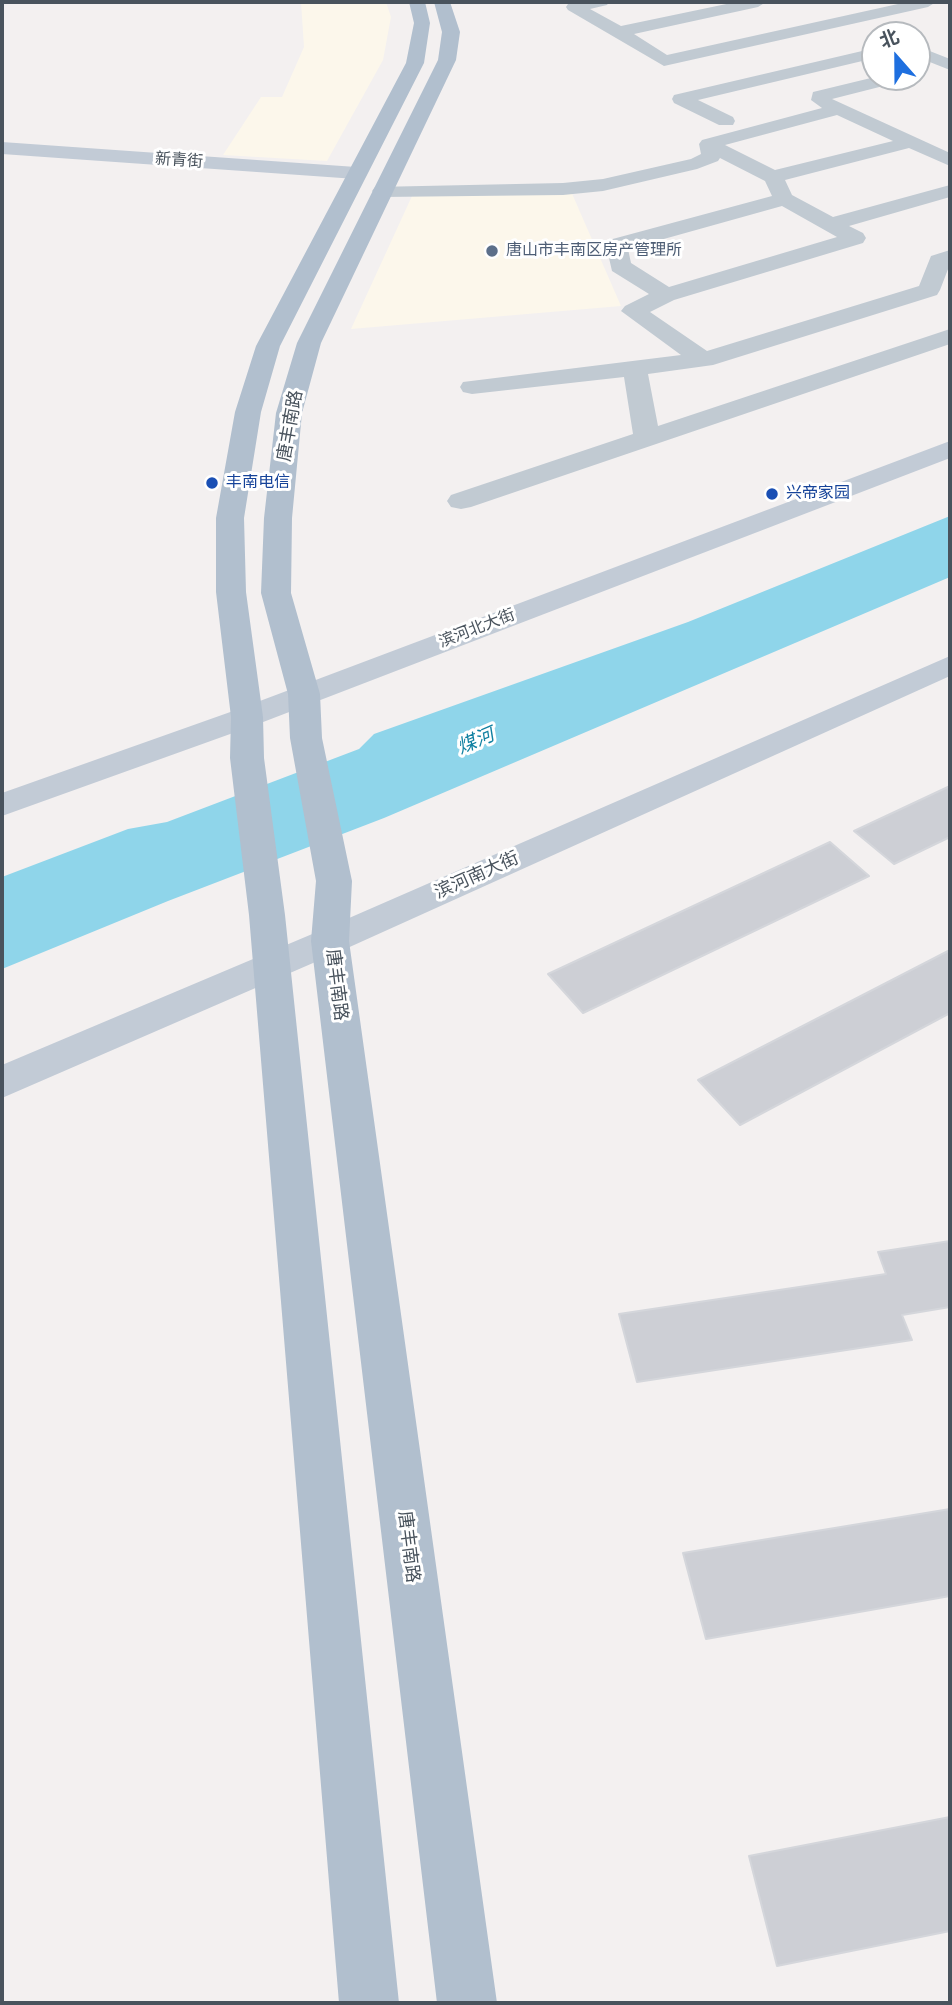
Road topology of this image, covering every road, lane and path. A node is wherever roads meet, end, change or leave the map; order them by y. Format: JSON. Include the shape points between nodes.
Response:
{"nodes":[{"id":1,"x":417,"y":2,"type":"edge"},
{"id":2,"x":442,"y":2,"type":"edge"},
{"id":3,"x":601,"y":2,"type":"edge"},
{"id":4,"x":758,"y":2,"type":"edge"},
{"id":5,"x":928,"y":2,"type":"edge"},
{"id":6,"x":845,"y":20,"type":"junction"},
{"id":7,"x":861,"y":27,"type":"edge"},
{"id":8,"x":619,"y":32,"type":"junction"},
{"id":9,"x":744,"y":43,"type":"junction"},
{"id":10,"x":861,"y":56,"type":"edge"},
{"id":11,"x":931,"y":57,"type":"edge"},
{"id":12,"x":950,"y":65,"type":"edge"},
{"id":13,"x":931,"y":69,"type":"edge"},
{"id":14,"x":803,"y":70,"type":"junction"},
{"id":15,"x":861,"y":86,"type":"edge"},
{"id":16,"x":839,"y":109,"type":"junction"},
{"id":17,"x":726,"y":121,"type":"dead end"},
{"id":18,"x":911,"y":142,"type":"junction"},
{"id":19,"x":709,"y":144,"type":"junction"},
{"id":20,"x":2,"y":149,"type":"edge"},
{"id":21,"x":950,"y":160,"type":"edge"},
{"id":22,"x":356,"y":173,"type":"junction"},
{"id":23,"x":774,"y":177,"type":"junction"},
{"id":24,"x":382,"y":191,"type":"junction"},
{"id":25,"x":950,"y":191,"type":"edge"},
{"id":26,"x":784,"y":199,"type":"junction"},
{"id":27,"x":832,"y":224,"type":"junction"},
{"id":28,"x":950,"y":257,"type":"edge"},
{"id":29,"x":667,"y":295,"type":"junction"},
{"id":30,"x":950,"y":336,"type":"edge"},
{"id":31,"x":704,"y":360,"type":"junction"},
{"id":32,"x":635,"y":368,"type":"junction"},
{"id":33,"x":472,"y":387,"type":"dead end"},
{"id":34,"x":647,"y":438,"type":"junction"},
{"id":35,"x":950,"y":449,"type":"edge"},
{"id":36,"x":460,"y":501,"type":"dead end"},
{"id":37,"x":950,"y":665,"type":"edge"},
{"id":38,"x":304,"y":694,"type":"junction"},
{"id":39,"x":247,"y":718,"type":"junction"},
{"id":40,"x":2,"y":805,"type":"edge"},
{"id":41,"x":330,"y":942,"type":"junction"},
{"id":42,"x":271,"y":967,"type":"junction"},
{"id":43,"x":2,"y":1082,"type":"edge"},
{"id":44,"x":369,"y":2003,"type":"edge"},
{"id":45,"x":467,"y":2003,"type":"edge"}],
"edges":[{"from":1,"to":22,"type":"main road","via":[[422,23],[415,63]]},
{"from":2,"to":24,"type":"main road","name":"唐丰南路","via":[[451,32],[447,60]]},
{"from":3,"to":8,"type":"street","via":[[574,8]]},
{"from":4,"to":8,"type":"street"},
{"from":5,"to":6,"type":"street"},
{"from":6,"to":7,"type":"street"},
{"from":6,"to":9,"type":"street"},
{"from":8,"to":9,"type":"street","via":[[664,61]]},
{"from":9,"to":14,"type":"street"},
{"from":10,"to":14,"type":"street"},
{"from":11,"to":12,"type":"street"},
{"from":12,"to":13,"type":"street"},
{"from":14,"to":17,"type":"street","via":[[681,99]]},
{"from":15,"to":16,"type":"street","via":[[821,96],[820,100]]},
{"from":16,"to":18,"type":"street"},
{"from":16,"to":19,"type":"street"},
{"from":18,"to":21,"type":"street"},
{"from":18,"to":23,"type":"street"},
{"from":19,"to":23,"type":"street"},
{"from":19,"to":24,"type":"street","via":[[711,157],[696,163],[603,185]]},
{"from":20,"to":22,"type":"street","name":"新青街"},
{"from":22,"to":39,"type":"main road","via":[[268,346],[248,412],[230,518],[231,592]]},
{"from":23,"to":26,"type":"street"},
{"from":24,"to":38,"type":"main road","name":"唐丰南路","via":[[309,343],[289,413],[276,593]]},
{"from":25,"to":27,"type":"street"},
{"from":26,"to":27,"type":"street"},
{"from":26,"to":29,"type":"street","via":[[617,245],[620,266]]},
{"from":27,"to":29,"type":"street","via":[[855,239]]},
{"from":28,"to":31,"type":"street","via":[[939,261],[929,290]]},
{"from":29,"to":31,"type":"street","via":[[633,311]]},
{"from":30,"to":34,"type":"street"},
{"from":31,"to":32,"type":"street"},
{"from":32,"to":33,"type":"street"},
{"from":32,"to":34,"type":"street"},
{"from":34,"to":36,"type":"street"},
{"from":35,"to":38,"type":"street","name":"滨河北大街"},
{"from":37,"to":41,"type":"street","name":"滨河南大街"},
{"from":38,"to":39,"type":"street","name":"滨河北大街"},
{"from":38,"to":41,"type":"main road","name":"唐丰南路","via":[[306,737],[334,881]]},
{"from":39,"to":40,"type":"street","name":"滨河北大街"},
{"from":39,"to":42,"type":"main road","via":[[247,758]]},
{"from":41,"to":42,"type":"street","name":"滨河南大街"},
{"from":41,"to":45,"type":"main road","name":"唐丰南路"},
{"from":42,"to":43,"type":"street","name":"滨河南大街"},
{"from":42,"to":44,"type":"main road"}]}
